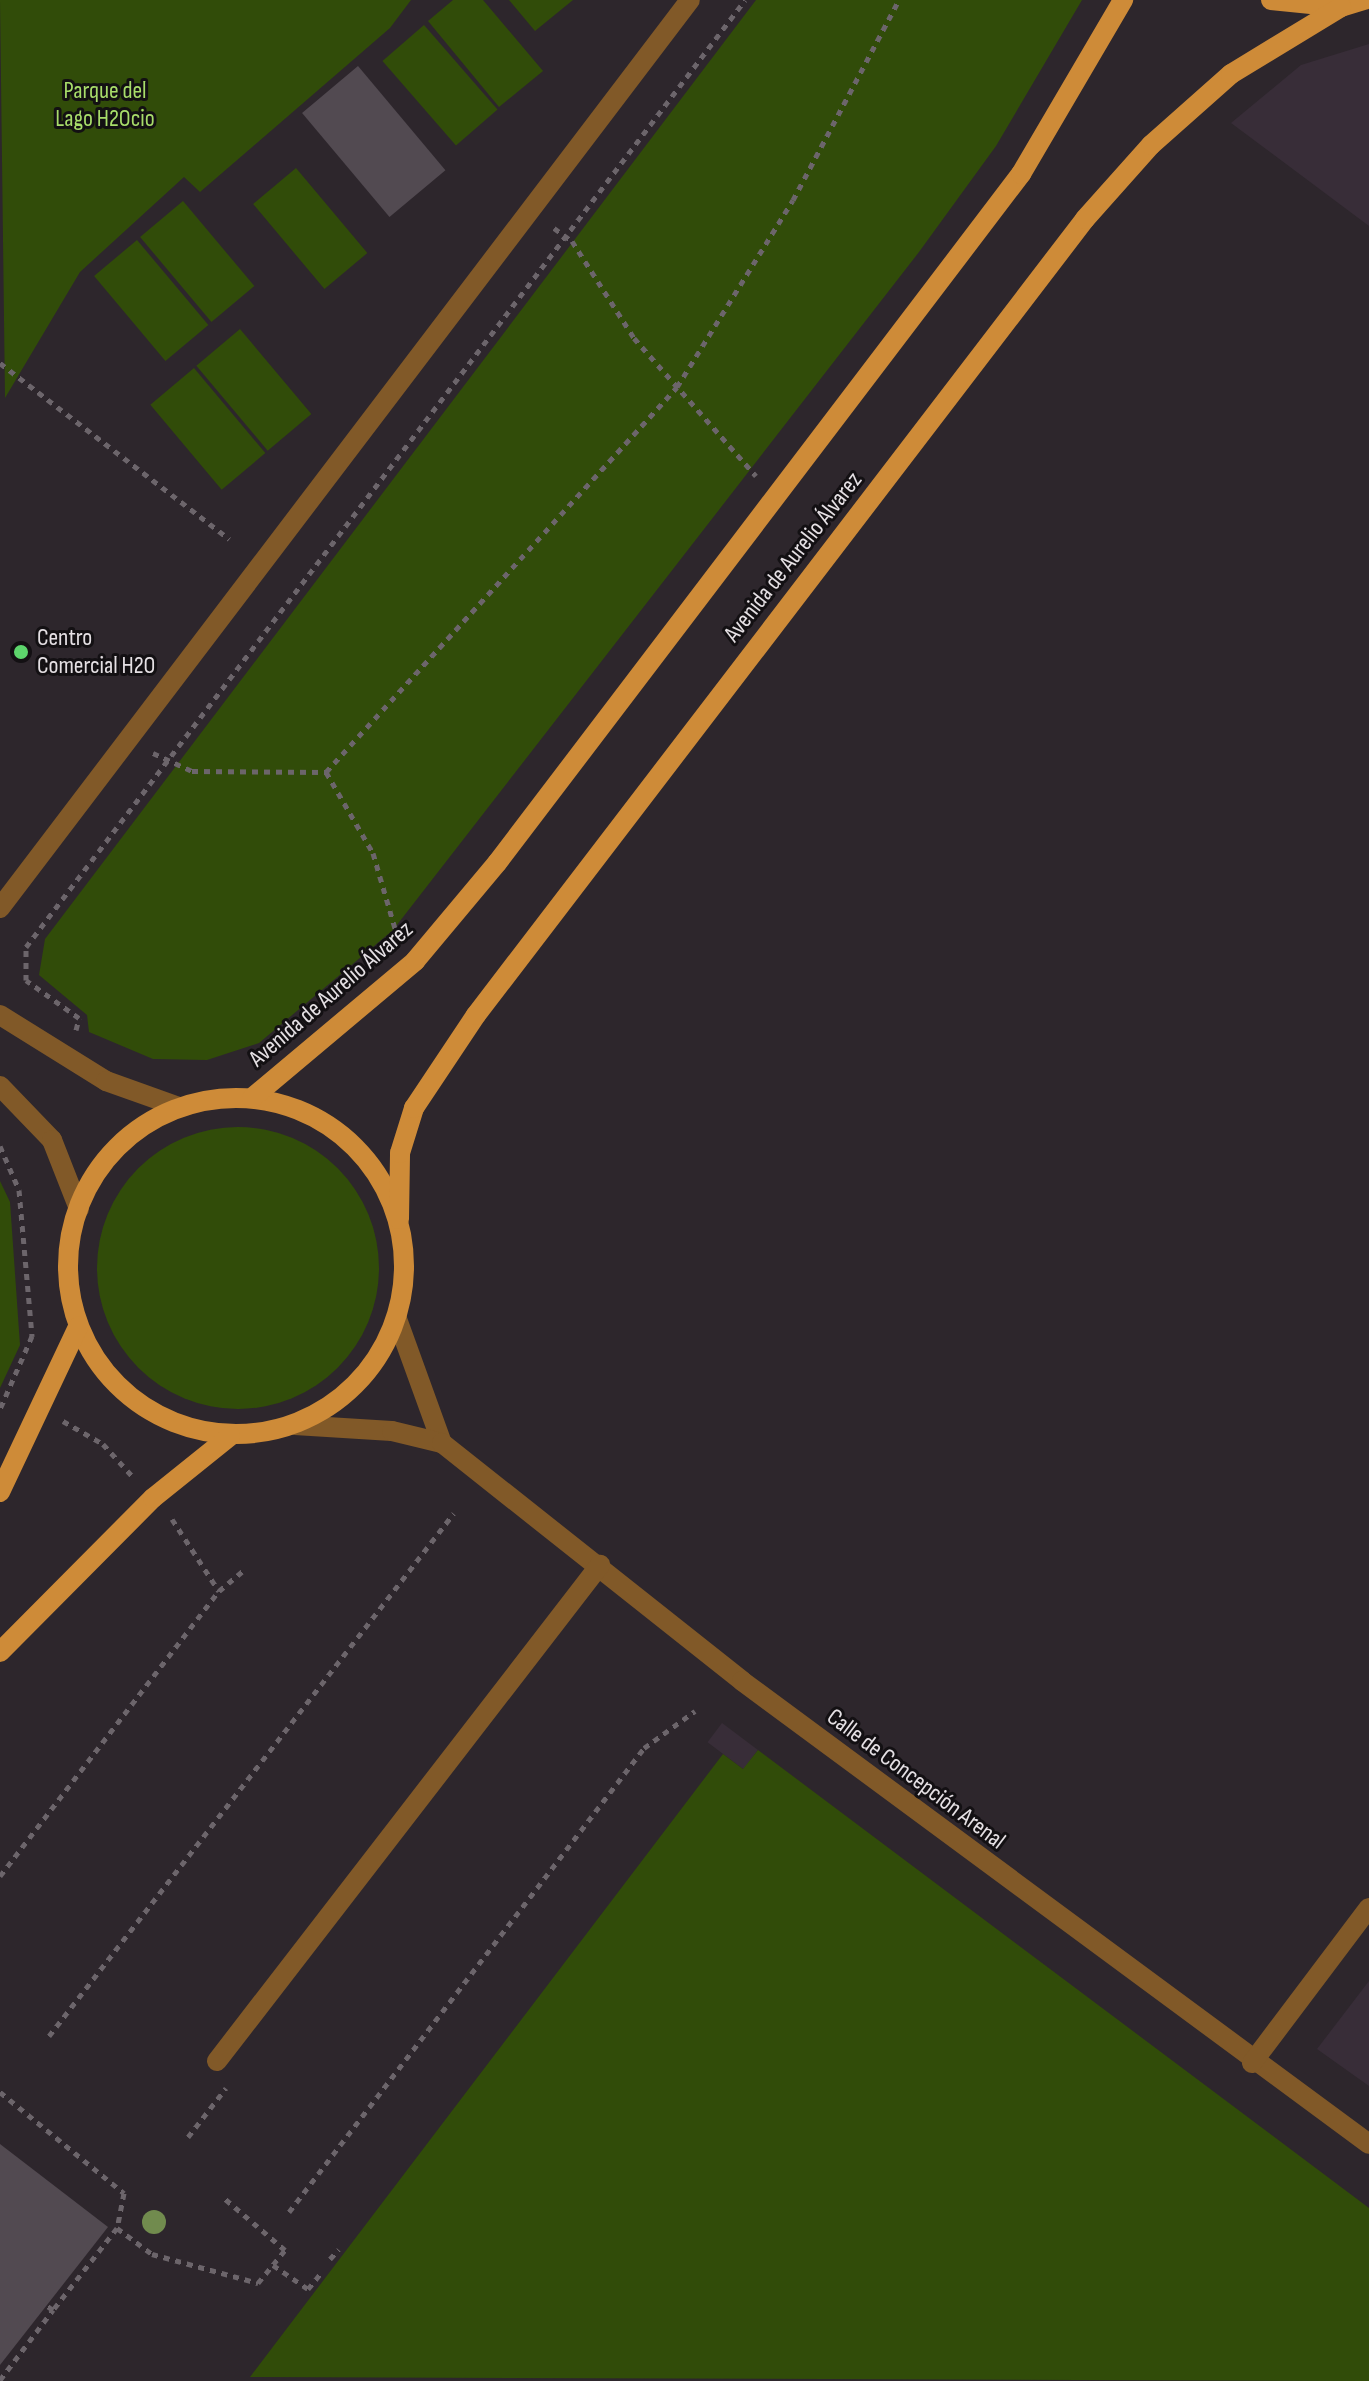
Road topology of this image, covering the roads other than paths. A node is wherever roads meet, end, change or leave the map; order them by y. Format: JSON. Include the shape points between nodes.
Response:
{"nodes":[{"id":1,"x":690,"y":0,"type":"edge"},
{"id":2,"x":1123,"y":0,"type":"edge"},
{"id":3,"x":1271,"y":0,"type":"edge"},
{"id":4,"x":1364,"y":0,"type":"edge"},
{"id":5,"x":1341,"y":7,"type":"junction"},
{"id":6,"x":0,"y":908,"type":"edge"},
{"id":7,"x":0,"y":1015,"type":"edge"},
{"id":8,"x":0,"y":1086,"type":"edge"},
{"id":9,"x":252,"y":1098,"type":"junction"},
{"id":10,"x":179,"y":1107,"type":"junction"},
{"id":11,"x":79,"y":1209,"type":"junction"},
{"id":12,"x":399,"y":1219,"type":"junction"},
{"id":13,"x":397,"y":1319,"type":"junction"},
{"id":14,"x":78,"y":1327,"type":"junction"},
{"id":15,"x":295,"y":1425,"type":"junction"},
{"id":16,"x":230,"y":1436,"type":"junction"},
{"id":17,"x":442,"y":1443,"type":"junction"},
{"id":18,"x":0,"y":1492,"type":"edge"},
{"id":19,"x":600,"y":1565,"type":"junction"},
{"id":20,"x":0,"y":1652,"type":"edge"},
{"id":21,"x":1369,"y":1908,"type":"edge"},
{"id":22,"x":217,"y":2061,"type":"dead end"},
{"id":23,"x":1252,"y":2063,"type":"junction"},
{"id":24,"x":1369,"y":2144,"type":"edge"}],
"edges":[{"from":1,"to":6,"type":"street"},
{"from":2,"to":9,"type":"main road","name":"Avenida de Aurelio Álvarez","via":[[1021,174],[497,863],[415,961]]},
{"from":3,"to":5,"type":"main road"},
{"from":4,"to":5,"type":"main road"},
{"from":5,"to":12,"type":"main road","name":"Avenida de Aurelio Álvarez","via":[[1231,74],[1151,145],[1085,219],[476,1015],[414,1108],[400,1153]]},
{"from":7,"to":10,"type":"street","via":[[62,1057]]},
{"from":8,"to":11,"type":"street","via":[[52,1140]]},
{"from":9,"to":10,"type":"main road"},
{"from":9,"to":12,"type":"main road","via":[[295,1108],[351,1142],[379,1175]]},
{"from":10,"to":11,"type":"main road","via":[[113,1152]]},
{"from":11,"to":14,"type":"main road","via":[[68,1278]]},
{"from":12,"to":13,"type":"main road","via":[[405,1265]]},
{"from":13,"to":15,"type":"main road","via":[[372,1367],[337,1403]]},
{"from":13,"to":17,"type":"street"},
{"from":14,"to":16,"type":"main road","via":[[103,1371],[138,1404],[182,1427]]},
{"from":14,"to":18,"type":"main road"},
{"from":15,"to":16,"type":"main road"},
{"from":15,"to":17,"type":"street","name":"Calle de Concepción Arenal","via":[[392,1431]]},
{"from":16,"to":20,"type":"main road","via":[[153,1498]]},
{"from":17,"to":19,"type":"street","name":"Calle de Concepción Arenal"},
{"from":19,"to":22,"type":"street"},
{"from":19,"to":23,"type":"street","name":"Calle de Concepción Arenal","via":[[742,1681]]},
{"from":21,"to":23,"type":"street"},
{"from":23,"to":24,"type":"street","name":"Calle de Concepción Arenal"}]}
